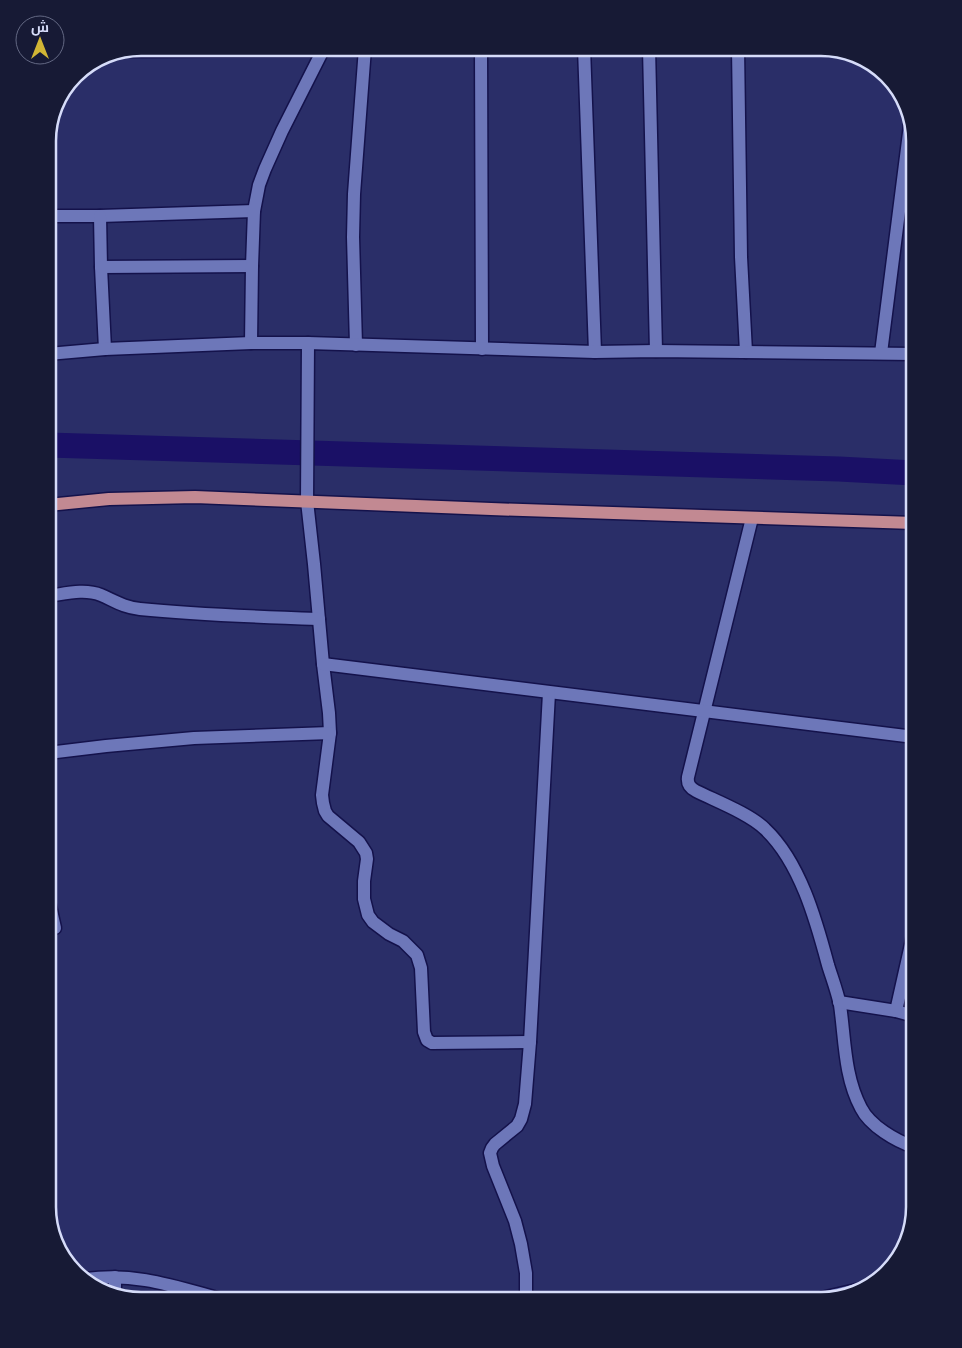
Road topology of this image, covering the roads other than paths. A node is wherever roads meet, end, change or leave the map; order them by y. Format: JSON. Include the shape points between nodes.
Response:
{"nodes":[{"id":1,"x":320,"y":56,"type":"edge"},
{"id":2,"x":364,"y":56,"type":"edge"},
{"id":3,"x":481,"y":56,"type":"edge"},
{"id":4,"x":584,"y":56,"type":"edge"},
{"id":5,"x":649,"y":56,"type":"edge"},
{"id":6,"x":738,"y":56,"type":"edge"},
{"id":7,"x":906,"y":156,"type":"edge"},
{"id":8,"x":254,"y":210,"type":"junction"},
{"id":9,"x":56,"y":216,"type":"edge"},
{"id":10,"x":100,"y":216,"type":"junction"},
{"id":11,"x":252,"y":266,"type":"junction"},
{"id":12,"x":101,"y":267,"type":"junction"},
{"id":13,"x":251,"y":343,"type":"junction"},
{"id":14,"x":308,"y":343,"type":"junction"},
{"id":15,"x":356,"y":345,"type":"junction"},
{"id":16,"x":105,"y":349,"type":"junction"},
{"id":17,"x":482,"y":349,"type":"junction"},
{"id":18,"x":656,"y":351,"type":"junction"},
{"id":19,"x":595,"y":352,"type":"junction"},
{"id":20,"x":746,"y":352,"type":"junction"},
{"id":21,"x":56,"y":353,"type":"edge"},
{"id":22,"x":881,"y":353,"type":"junction"},
{"id":23,"x":906,"y":354,"type":"edge"},
{"id":24,"x":308,"y":501,"type":"junction"},
{"id":25,"x":56,"y":504,"type":"edge"},
{"id":26,"x":752,"y":518,"type":"junction"},
{"id":27,"x":906,"y":523,"type":"edge"},
{"id":28,"x":56,"y":595,"type":"edge"},
{"id":29,"x":319,"y":619,"type":"junction"},
{"id":30,"x":323,"y":664,"type":"junction"},
{"id":31,"x":549,"y":693,"type":"junction"},
{"id":32,"x":705,"y":711,"type":"junction"},
{"id":33,"x":330,"y":733,"type":"junction"},
{"id":34,"x":906,"y":736,"type":"edge"},
{"id":35,"x":56,"y":751,"type":"edge"},
{"id":36,"x":906,"y":967,"type":"edge"},
{"id":37,"x":839,"y":1002,"type":"junction"},
{"id":38,"x":896,"y":1011,"type":"junction"},
{"id":39,"x":906,"y":1014,"type":"edge"},
{"id":40,"x":530,"y":1042,"type":"junction"},
{"id":41,"x":906,"y":1143,"type":"edge"},
{"id":42,"x":115,"y":1277,"type":"junction"},
{"id":43,"x":96,"y":1278,"type":"edge"},
{"id":44,"x":115,"y":1287,"type":"edge"},
{"id":45,"x":196,"y":1292,"type":"edge"},
{"id":46,"x":526,"y":1292,"type":"edge"}],
"edges":[{"from":1,"to":8,"type":"street","via":[[265,169]]},
{"from":2,"to":15,"type":"street","via":[[354,194]]},
{"from":3,"to":17,"type":"street"},
{"from":4,"to":19,"type":"street"},
{"from":5,"to":18,"type":"street"},
{"from":6,"to":20,"type":"street"},
{"from":7,"to":22,"type":"street"},
{"from":8,"to":10,"type":"street"},
{"from":8,"to":11,"type":"street"},
{"from":9,"to":10,"type":"street"},
{"from":10,"to":12,"type":"street"},
{"from":11,"to":12,"type":"street"},
{"from":11,"to":13,"type":"street"},
{"from":12,"to":16,"type":"street"},
{"from":13,"to":14,"type":"street"},
{"from":13,"to":16,"type":"street"},
{"from":14,"to":15,"type":"street"},
{"from":14,"to":24,"type":"street"},
{"from":15,"to":17,"type":"street"},
{"from":16,"to":21,"type":"street"},
{"from":17,"to":19,"type":"street"},
{"from":18,"to":19,"type":"street"},
{"from":18,"to":20,"type":"street"},
{"from":20,"to":22,"type":"street"},
{"from":22,"to":23,"type":"street"},
{"from":24,"to":25,"type":"main road","via":[[195,497]]},
{"from":24,"to":26,"type":"main road"},
{"from":24,"to":29,"type":"street"},
{"from":26,"to":27,"type":"main road"},
{"from":26,"to":32,"type":"street"},
{"from":28,"to":29,"type":"street","via":[[84,592],[139,609]]},
{"from":29,"to":30,"type":"street"},
{"from":30,"to":31,"type":"street"},
{"from":30,"to":33,"type":"street"},
{"from":31,"to":32,"type":"street"},
{"from":31,"to":40,"type":"street"},
{"from":32,"to":34,"type":"street"},
{"from":32,"to":37,"type":"street","via":[[688,777],[689,785],[756,822],[783,851],[798,875],[816,920]]},
{"from":33,"to":35,"type":"street","via":[[194,738]]},
{"from":33,"to":40,"type":"street","via":[[322,790],[325,810],[332,821],[359,842],[366,853],[364,899],[368,915],[416,955],[421,968],[426,1038],[432,1042]]},
{"from":36,"to":38,"type":"street"},
{"from":37,"to":38,"type":"street"},
{"from":37,"to":41,"type":"street","via":[[847,1066],[861,1110],[876,1126]]},
{"from":38,"to":39,"type":"street"},
{"from":40,"to":46,"type":"street","via":[[521,1120],[495,1144],[490,1153],[521,1244]]},
{"from":42,"to":43,"type":"street"},
{"from":42,"to":44,"type":"street"},
{"from":42,"to":45,"type":"street","via":[[140,1278]]}]}
